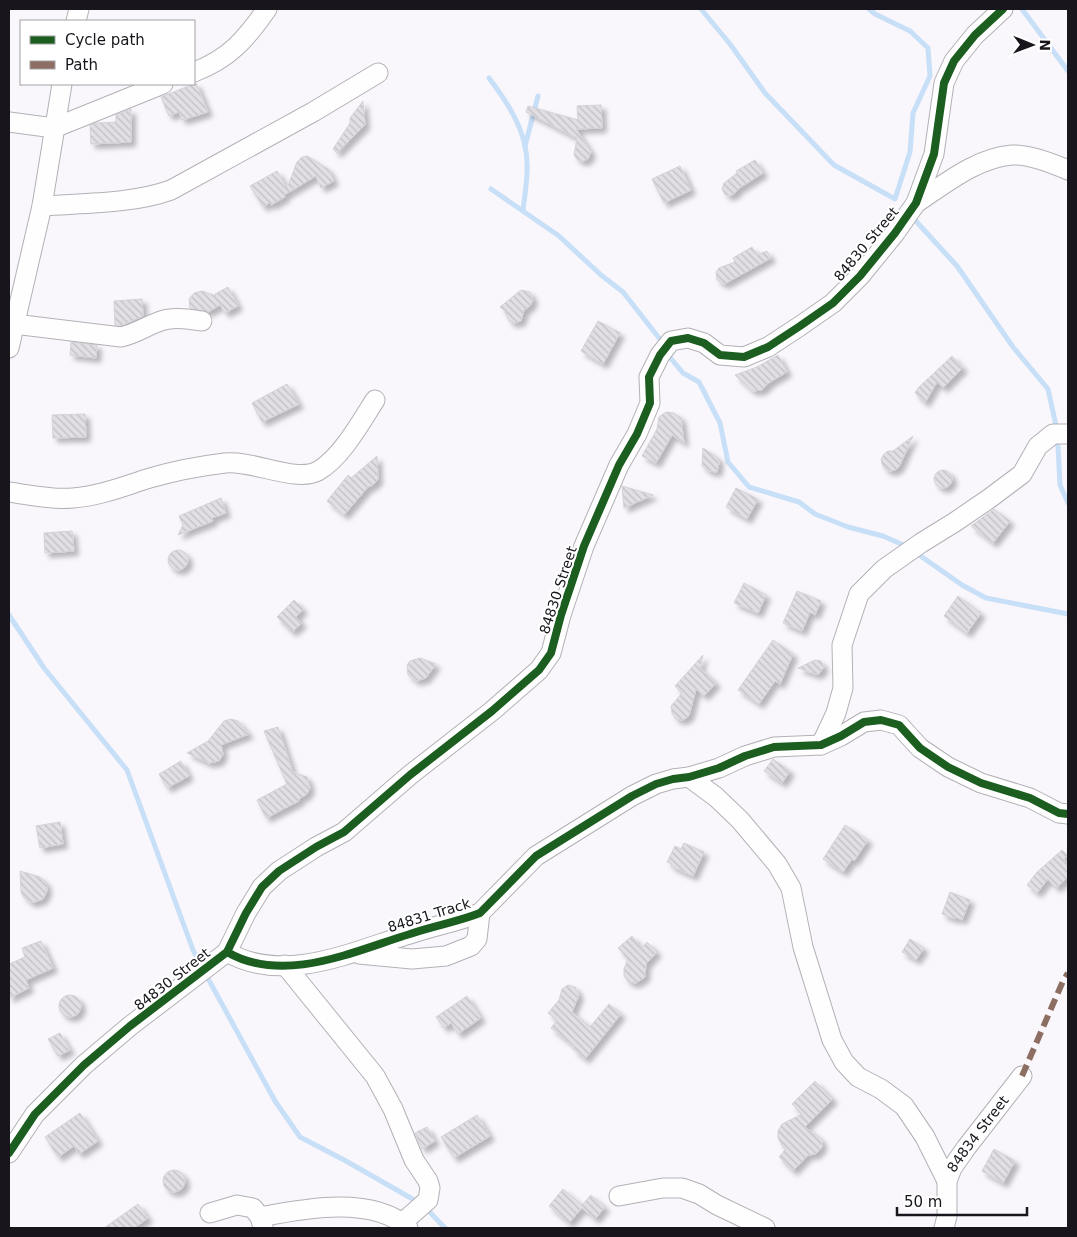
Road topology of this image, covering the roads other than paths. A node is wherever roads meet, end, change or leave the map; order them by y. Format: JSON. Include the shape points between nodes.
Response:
{"nodes":[{"id":1,"x":267,"y":9,"type":"edge"},
{"id":2,"x":1003,"y":9,"type":"edge"},
{"id":3,"x":195,"y":71,"type":"edge"},
{"id":4,"x":378,"y":73,"type":"dead end"},
{"id":5,"x":62,"y":85,"type":"edge"},
{"id":6,"x":161,"y":85,"type":"edge"},
{"id":7,"x":9,"y":122,"type":"edge"},
{"id":8,"x":54,"y":128,"type":"junction"},
{"id":9,"x":1068,"y":170,"type":"edge"},
{"id":10,"x":916,"y":203,"type":"junction"},
{"id":11,"x":42,"y":206,"type":"junction"},
{"id":12,"x":15,"y":289,"type":"edge"},
{"id":13,"x":202,"y":320,"type":"dead end"},
{"id":14,"x":14,"y":324,"type":"junction"},
{"id":15,"x":9,"y":348,"type":"edge"},
{"id":16,"x":375,"y":400,"type":"dead end"},
{"id":17,"x":1068,"y":434,"type":"edge"},
{"id":18,"x":9,"y":492,"type":"edge"},
{"id":19,"x":820,"y":745,"type":"junction"},
{"id":20,"x":689,"y":777,"type":"junction"},
{"id":21,"x":1068,"y":814,"type":"edge"},
{"id":22,"x":480,"y":913,"type":"junction"},
{"id":23,"x":227,"y":952,"type":"junction"},
{"id":24,"x":355,"y":953,"type":"junction"},
{"id":25,"x":285,"y":966,"type":"junction"},
{"id":26,"x":1022,"y":1076,"type":"dead end"},
{"id":27,"x":9,"y":1153,"type":"edge"},
{"id":28,"x":947,"y":1181,"type":"junction"},
{"id":29,"x":619,"y":1196,"type":"dead end"},
{"id":30,"x":210,"y":1213,"type":"dead end"},
{"id":31,"x":262,"y":1222,"type":"edge"},
{"id":32,"x":405,"y":1226,"type":"edge"},
{"id":33,"x":765,"y":1228,"type":"edge"},
{"id":34,"x":944,"y":1228,"type":"edge"}],
"edges":[{"from":1,"to":3,"type":"street","via":[[251,32],[229,54]]},
{"from":2,"to":10,"type":"street","name":"84830 Street","via":[[975,35],[954,61],[944,83],[934,154]]},
{"from":4,"to":11,"type":"street","via":[[171,190],[139,198]]},
{"from":5,"to":8,"type":"street"},
{"from":6,"to":8,"type":"street"},
{"from":7,"to":8,"type":"street"},
{"from":8,"to":11,"type":"street"},
{"from":9,"to":10,"type":"street","via":[[1014,155],[989,160]]},
{"from":10,"to":23,"type":"street","name":"84830 Street","via":[[860,276],[840,296],[768,347],[744,357],[720,355],[704,343],[688,338],[671,341],[649,376],[650,403],[584,546],[551,653],[539,670],[344,832],[278,872],[262,887]]},
{"from":11,"to":12,"type":"street"},
{"from":12,"to":14,"type":"street"},
{"from":13,"to":14,"type":"street","via":[[180,318],[159,321],[134,334],[120,337]]},
{"from":14,"to":15,"type":"street"},
{"from":16,"to":18,"type":"street","via":[[333,458],[318,471],[305,475],[227,463],[152,478],[95,496],[43,498]]},
{"from":17,"to":19,"type":"street","via":[[1053,434],[1038,446],[1022,474],[884,569],[859,594],[842,645],[843,688]]},
{"from":19,"to":20,"type":"street","name":"84831 Track","via":[[774,747]]},
{"from":19,"to":21,"type":"street","via":[[864,722],[890,722],[899,725],[920,748],[948,767],[981,783]]},
{"from":20,"to":22,"type":"street","name":"84831 Track","via":[[656,784],[632,796],[536,856]]},
{"from":20,"to":28,"type":"street","via":[[740,820],[777,864],[791,888],[803,947],[832,1040],[844,1062],[858,1077],[904,1106]]},
{"from":22,"to":24,"type":"street","name":"84831 Track"},
{"from":22,"to":24,"type":"street","via":[[477,940],[471,946],[446,956],[412,959]]},
{"from":23,"to":25,"type":"street","name":"84831 Track","via":[[260,965]]},
{"from":23,"to":27,"type":"street","name":"84830 Street","via":[[84,1065],[35,1114]]},
{"from":24,"to":25,"type":"street","name":"84831 Track"},
{"from":25,"to":32,"type":"street","via":[[375,1076],[414,1160],[428,1181],[428,1200]]},
{"from":26,"to":28,"type":"street","name":"84834 Street","via":[[966,1148]]},
{"from":28,"to":34,"type":"street","name":"84834 Street"},
{"from":29,"to":33,"type":"street","via":[[682,1188]]},
{"from":30,"to":31,"type":"street","via":[[237,1205],[253,1208]]},
{"from":31,"to":32,"type":"street","via":[[301,1209],[331,1207],[380,1212]]}]}
